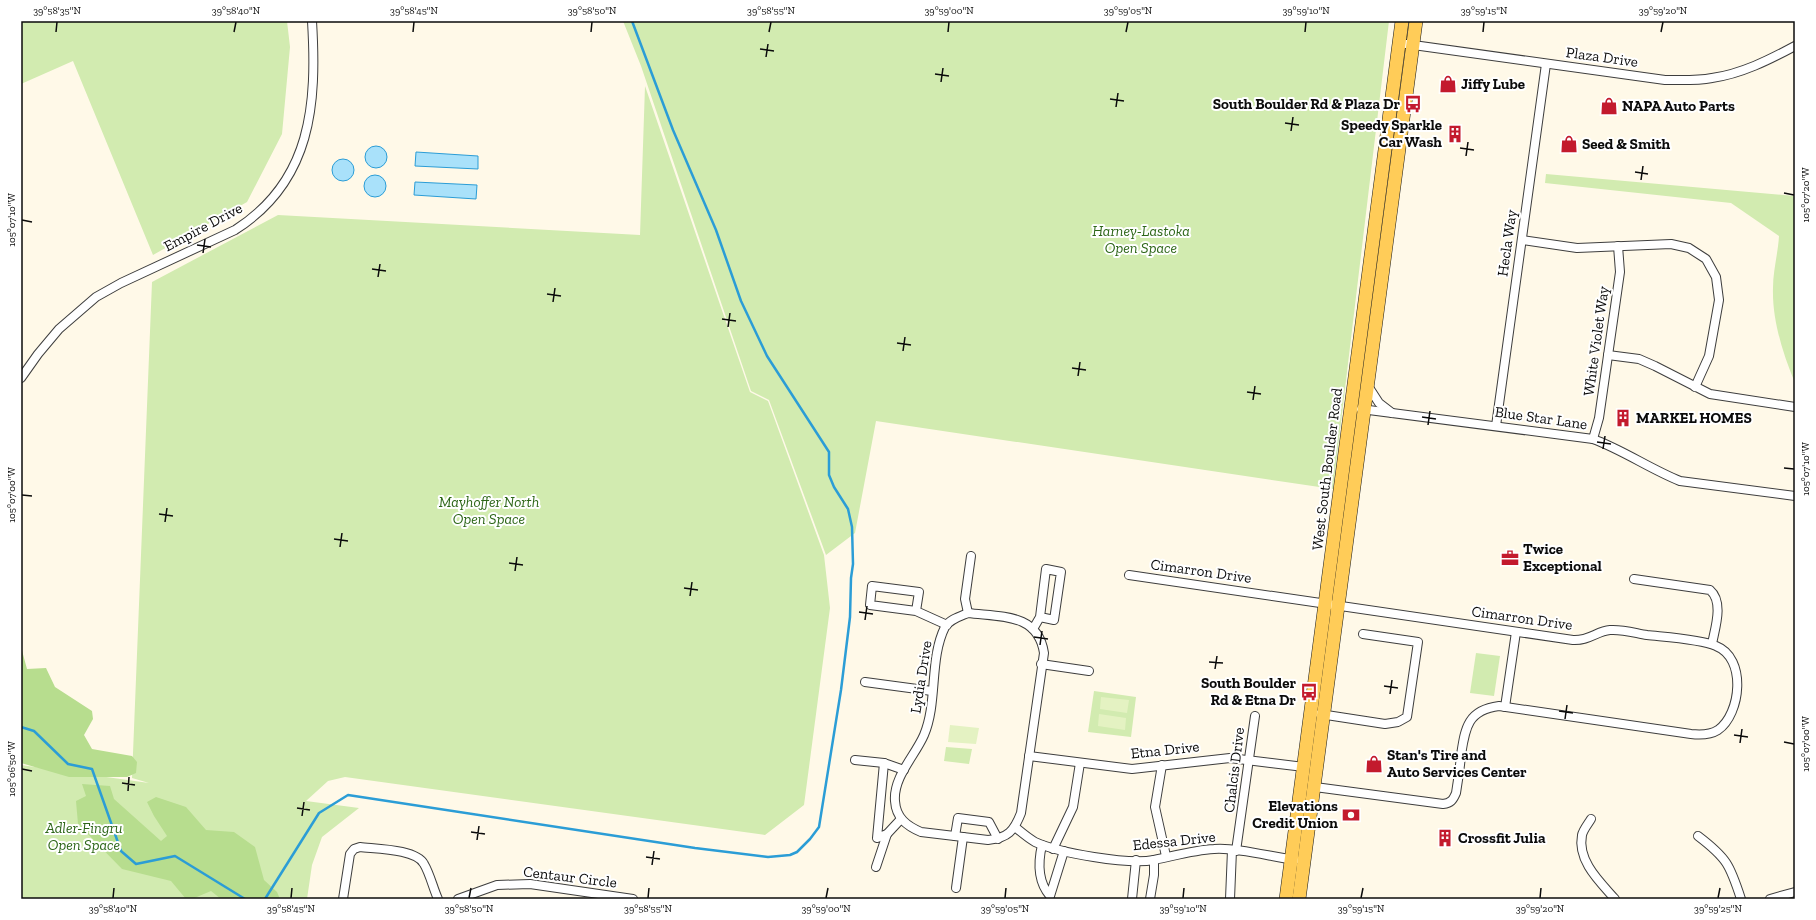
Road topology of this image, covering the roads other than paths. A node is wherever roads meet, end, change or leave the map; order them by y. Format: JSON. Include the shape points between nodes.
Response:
{"nodes":[{"id":1,"x":312,"y":21,"type":"edge"},
{"id":2,"x":1402,"y":21,"type":"edge"},
{"id":3,"x":1416,"y":21,"type":"edge"},
{"id":4,"x":1400,"y":43,"type":"junction"},
{"id":5,"x":1413,"y":45,"type":"junction"},
{"id":6,"x":1795,"y":46,"type":"edge"},
{"id":7,"x":1546,"y":64,"type":"junction"},
{"id":8,"x":1522,"y":240,"type":"junction"},
{"id":9,"x":1618,"y":246,"type":"junction"},
{"id":10,"x":1608,"y":355,"type":"junction"},
{"id":11,"x":21,"y":378,"type":"edge"},
{"id":12,"x":1368,"y":385,"type":"junction"},
{"id":13,"x":1695,"y":387,"type":"junction"},
{"id":14,"x":1795,"y":407,"type":"edge"},
{"id":15,"x":1351,"y":408,"type":"junction"},
{"id":16,"x":1364,"y":410,"type":"junction"},
{"id":17,"x":1392,"y":413,"type":"junction"},
{"id":18,"x":1496,"y":426,"type":"junction"},
{"id":19,"x":1593,"y":439,"type":"junction"},
{"id":20,"x":1795,"y":496,"type":"edge"},
{"id":21,"x":971,"y":556,"type":"dead end"},
{"id":22,"x":1128,"y":575,"type":"dead end"},
{"id":23,"x":1634,"y":579,"type":"dead end"},
{"id":24,"x":1326,"y":603,"type":"junction"},
{"id":25,"x":1340,"y":606,"type":"junction"},
{"id":26,"x":916,"y":611,"type":"junction"},
{"id":27,"x":968,"y":613,"type":"junction"},
{"id":28,"x":1040,"y":617,"type":"junction"},
{"id":29,"x":947,"y":625,"type":"junction"},
{"id":30,"x":1033,"y":629,"type":"junction"},
{"id":31,"x":1516,"y":632,"type":"junction"},
{"id":32,"x":1363,"y":634,"type":"dead end"},
{"id":33,"x":1712,"y":644,"type":"junction"},
{"id":34,"x":1041,"y":664,"type":"junction"},
{"id":35,"x":1089,"y":671,"type":"dead end"},
{"id":36,"x":864,"y":682,"type":"dead end"},
{"id":37,"x":932,"y":691,"type":"junction"},
{"id":38,"x":1505,"y":707,"type":"junction"},
{"id":39,"x":1311,"y":713,"type":"junction"},
{"id":40,"x":1324,"y":714,"type":"junction"},
{"id":41,"x":1255,"y":716,"type":"dead end"},
{"id":42,"x":1029,"y":756,"type":"junction"},
{"id":43,"x":1250,"y":759,"type":"junction"},
{"id":44,"x":855,"y":760,"type":"dead end"},
{"id":45,"x":884,"y":763,"type":"junction"},
{"id":46,"x":1080,"y":763,"type":"junction"},
{"id":47,"x":1162,"y":765,"type":"junction"},
{"id":48,"x":1304,"y":767,"type":"junction"},
{"id":49,"x":904,"y":770,"type":"junction"},
{"id":50,"x":1315,"y":787,"type":"junction"},
{"id":51,"x":900,"y":819,"type":"junction"},
{"id":52,"x":1591,"y":819,"type":"dead end"},
{"id":53,"x":1015,"y":827,"type":"junction"},
{"id":54,"x":887,"y":834,"type":"junction"},
{"id":55,"x":1698,"y":836,"type":"dead end"},
{"id":56,"x":959,"y":837,"type":"junction"},
{"id":57,"x":998,"y":839,"type":"junction"},
{"id":58,"x":1048,"y":847,"type":"junction"},
{"id":59,"x":1234,"y":850,"type":"junction"},
{"id":60,"x":1064,"y":851,"type":"junction"},
{"id":61,"x":1166,"y":856,"type":"junction"},
{"id":62,"x":1291,"y":859,"type":"junction"},
{"id":63,"x":1136,"y":860,"type":"junction"},
{"id":64,"x":1154,"y":860,"type":"junction"},
{"id":65,"x":1304,"y":861,"type":"junction"},
{"id":66,"x":876,"y":867,"type":"dead end"},
{"id":67,"x":956,"y":888,"type":"dead end"},
{"id":68,"x":1795,"y":892,"type":"edge"},
{"id":69,"x":343,"y":899,"type":"edge"},
{"id":70,"x":438,"y":899,"type":"edge"},
{"id":71,"x":458,"y":899,"type":"edge"},
{"id":72,"x":634,"y":899,"type":"edge"},
{"id":73,"x":1132,"y":899,"type":"edge"},
{"id":74,"x":1150,"y":899,"type":"edge"},
{"id":75,"x":1230,"y":899,"type":"edge"},
{"id":76,"x":1286,"y":899,"type":"edge"},
{"id":77,"x":1299,"y":899,"type":"edge"},
{"id":78,"x":1616,"y":899,"type":"edge"},
{"id":79,"x":1741,"y":899,"type":"edge"},
{"id":80,"x":1770,"y":899,"type":"edge"}],
"edges":[{"from":1,"to":11,"type":"street","name":"Empire Drive","via":[[314,80],[311,114],[305,139],[286,181],[265,207],[235,230],[96,297],[60,329]]},
{"from":2,"to":4,"type":"main road","name":"West South Boulder Road"},
{"from":3,"to":5,"type":"main road","name":"West South Boulder Road"},
{"from":4,"to":5,"type":"street","name":"Plaza Drive"},
{"from":4,"to":15,"type":"main road","name":"West South Boulder Road"},
{"from":5,"to":7,"type":"street","name":"Plaza Drive"},
{"from":5,"to":12,"type":"main road","name":"West South Boulder Road"},
{"from":6,"to":7,"type":"street","name":"Plaza Drive","via":[[1742,71],[1692,80],[1665,80]]},
{"from":7,"to":8,"type":"street","name":"Hecla Way"},
{"from":8,"to":9,"type":"street","via":[[1577,248]]},
{"from":8,"to":18,"type":"street","name":"Hecla Way"},
{"from":9,"to":10,"type":"street","name":"White Violet Way","via":[[1620,272]]},
{"from":9,"to":13,"type":"street","via":[[1671,244],[1688,248],[1706,259],[1716,277],[1719,300],[1710,356]]},
{"from":10,"to":13,"type":"street","via":[[1639,359]]},
{"from":10,"to":19,"type":"street","name":"White Violet Way","via":[[1599,418]]},
{"from":12,"to":16,"type":"main road","name":"West South Boulder Road"},
{"from":12,"to":17,"type":"street","via":[[1379,403]]},
{"from":13,"to":14,"type":"street","via":[[1710,394]]},
{"from":15,"to":16,"type":"street","name":"Blue Star Lane"},
{"from":15,"to":24,"type":"main road","name":"West South Boulder Road"},
{"from":16,"to":17,"type":"street","name":"Blue Star Lane"},
{"from":16,"to":25,"type":"main road","name":"West South Boulder Road"},
{"from":17,"to":18,"type":"street","name":"Blue Star Lane"},
{"from":18,"to":19,"type":"street","name":"Blue Star Lane"},
{"from":19,"to":20,"type":"street","name":"Blue Star Lane","via":[[1680,481]]},
{"from":21,"to":27,"type":"street","via":[[965,599]]},
{"from":22,"to":24,"type":"street","name":"Cimarron Drive"},
{"from":23,"to":33,"type":"street","via":[[1710,590],[1718,605]]},
{"from":24,"to":25,"type":"street","name":"Cimarron Drive"},
{"from":24,"to":39,"type":"main road","name":"West South Boulder Road"},
{"from":25,"to":31,"type":"street","name":"Cimarron Drive"},
{"from":25,"to":40,"type":"main road","name":"West South Boulder Road"},
{"from":26,"to":26,"type":"street","via":[[870,605],[872,586],[919,592]]},
{"from":26,"to":29,"type":"street"},
{"from":27,"to":29,"type":"street","name":"Lydia Drive"},
{"from":27,"to":30,"type":"street","via":[[1017,619]]},
{"from":28,"to":28,"type":"street","via":[[1046,569],[1061,572],[1054,620]]},
{"from":28,"to":30,"type":"street"},
{"from":29,"to":37,"type":"street","name":"Lydia Drive","via":[[940,640]]},
{"from":30,"to":34,"type":"street","via":[[1042,643],[1044,653]]},
{"from":31,"to":33,"type":"street","name":"Cimarron Drive","via":[[1583,640],[1611,630]]},
{"from":31,"to":38,"type":"street"},
{"from":32,"to":40,"type":"street","via":[[1418,642],[1407,717],[1398,722],[1385,724]]},
{"from":33,"to":38,"type":"street","name":"Cimarron Drive","via":[[1730,656],[1735,665],[1737,682],[1729,718],[1709,734],[1691,734]]},
{"from":34,"to":35,"type":"street"},
{"from":34,"to":42,"type":"street"},
{"from":36,"to":37,"type":"street"},
{"from":37,"to":49,"type":"street","name":"Lydia Drive","via":[[924,734]]},
{"from":38,"to":50,"type":"street","name":"Cimarron Drive","via":[[1492,707],[1472,718],[1465,730],[1456,793],[1449,803]]},
{"from":39,"to":40,"type":"street"},
{"from":39,"to":48,"type":"main road","name":"West South Boulder Road"},
{"from":40,"to":50,"type":"main road","name":"West South Boulder Road"},
{"from":41,"to":43,"type":"street","name":"Chalcis Drive"},
{"from":42,"to":46,"type":"street","name":"Etna Drive"},
{"from":42,"to":53,"type":"street","via":[[1021,813]]},
{"from":43,"to":47,"type":"street","name":"Etna Drive","via":[[1230,758]]},
{"from":43,"to":48,"type":"street","name":"Etna Drive"},
{"from":43,"to":59,"type":"street","name":"Chalcis Drive"},
{"from":44,"to":45,"type":"street"},
{"from":45,"to":49,"type":"street"},
{"from":45,"to":54,"type":"street","via":[[877,838]]},
{"from":46,"to":47,"type":"street","name":"Etna Drive","via":[[1132,769]]},
{"from":46,"to":58,"type":"street","via":[[1073,807]]},
{"from":47,"to":61,"type":"street","via":[[1155,807]]},
{"from":48,"to":62,"type":"main road","name":"West South Boulder Road"},
{"from":49,"to":51,"type":"street","name":"Lydia Drive","via":[[896,788],[895,801]]},
{"from":50,"to":65,"type":"main road","name":"West South Boulder Road"},
{"from":51,"to":54,"type":"street"},
{"from":51,"to":56,"type":"street","via":[[921,832]]},
{"from":52,"to":78,"type":"street","via":[[1582,834],[1581,846],[1585,859],[1593,874]]},
{"from":53,"to":57,"type":"street","via":[[1008,835]]},
{"from":53,"to":58,"type":"street","via":[[1033,841]]},
{"from":54,"to":66,"type":"street"},
{"from":55,"to":79,"type":"street","via":[[1726,860]]},
{"from":56,"to":57,"type":"street"},
{"from":56,"to":57,"type":"street","via":[[958,818],[989,822]]},
{"from":56,"to":67,"type":"street"},
{"from":58,"to":60,"type":"street","name":"Edessa Drive"},
{"from":58,"to":60,"type":"street","via":[[1038,862],[1044,889],[1050,896]]},
{"from":59,"to":61,"type":"street","name":"Edessa Drive","via":[[1215,849]]},
{"from":59,"to":62,"type":"street","name":"Edessa Drive"},
{"from":59,"to":75,"type":"street","name":"Chalcis Drive"},
{"from":60,"to":63,"type":"street","name":"Edessa Drive"},
{"from":61,"to":64,"type":"street","name":"Edessa Drive"},
{"from":62,"to":65,"type":"street","name":"Edessa Drive"},
{"from":62,"to":76,"type":"main road","name":"West South Boulder Road"},
{"from":63,"to":64,"type":"street","name":"Edessa Drive"},
{"from":63,"to":73,"type":"street"},
{"from":64,"to":74,"type":"street"},
{"from":65,"to":77,"type":"main road","name":"West South Boulder Road"},
{"from":68,"to":80,"type":"street"},
{"from":69,"to":70,"type":"street","via":[[350,854],[360,846],[407,853],[419,858],[424,864]]},
{"from":71,"to":72,"type":"street","name":"Centaur Circle","via":[[497,885],[530,884]]}]}
